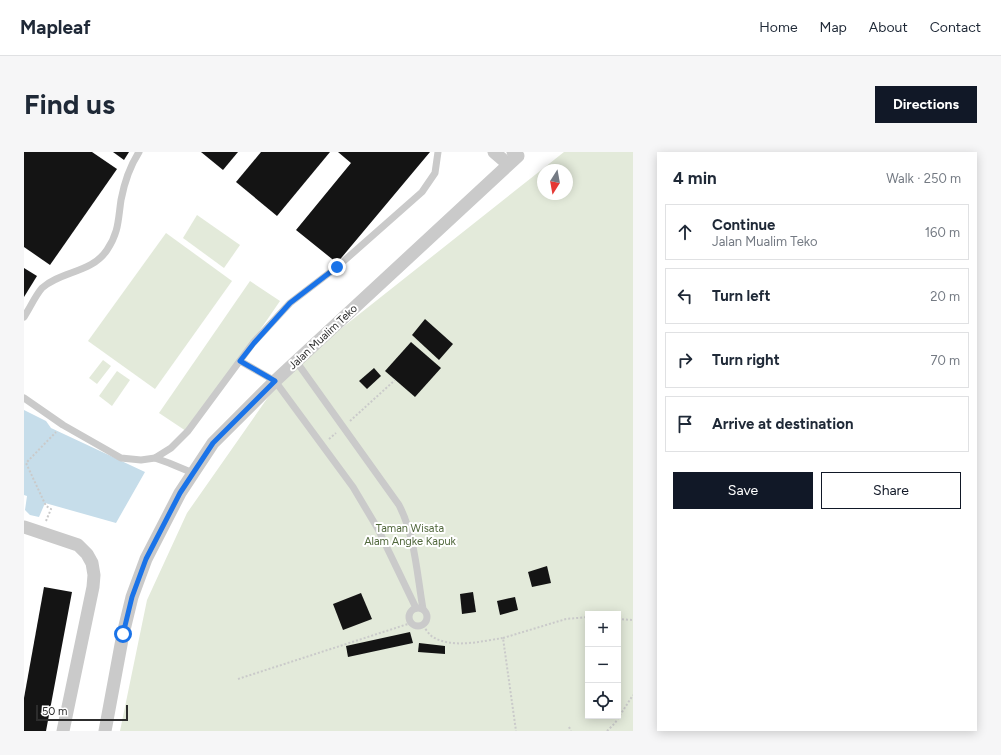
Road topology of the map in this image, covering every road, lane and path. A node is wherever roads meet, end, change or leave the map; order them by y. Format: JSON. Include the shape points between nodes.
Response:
{"nodes":[{"id":1,"x":139,"y":152,"type":"edge"},
{"id":2,"x":438,"y":152,"type":"edge"},
{"id":3,"x":494,"y":152,"type":"edge"},
{"id":4,"x":515,"y":156,"type":"edge"},
{"id":5,"x":24,"y":317,"type":"edge"},
{"id":6,"x":240,"y":361,"type":"junction"},
{"id":7,"x":296,"y":361,"type":"junction"},
{"id":8,"x":396,"y":380,"type":"dead end"},
{"id":9,"x":275,"y":381,"type":"junction"},
{"id":10,"x":24,"y":398,"type":"edge"},
{"id":11,"x":343,"y":427,"type":"junction"},
{"id":12,"x":58,"y":430,"type":"dead end"},
{"id":13,"x":323,"y":445,"type":"junction"},
{"id":14,"x":155,"y":458,"type":"junction"},
{"id":15,"x":193,"y":473,"type":"junction"},
{"id":16,"x":45,"y":524,"type":"dead end"},
{"id":17,"x":24,"y":527,"type":"edge"},
{"id":18,"x":419,"y":609,"type":"junction"},
{"id":19,"x":585,"y":617,"type":"edge"},
{"id":20,"x":621,"y":619,"type":"edge"},
{"id":21,"x":633,"y":620,"type":"edge"},
{"id":22,"x":411,"y":624,"type":"junction"},
{"id":23,"x":423,"y":626,"type":"junction"},
{"id":24,"x":503,"y":638,"type":"junction"},
{"id":25,"x":238,"y":679,"type":"dead end"},
{"id":26,"x":633,"y":695,"type":"edge"},
{"id":27,"x":570,"y":728,"type":"dead end"},
{"id":28,"x":63,"y":731,"type":"edge"},
{"id":29,"x":105,"y":731,"type":"edge"},
{"id":30,"x":516,"y":731,"type":"edge"},
{"id":31,"x":570,"y":731,"type":"edge"},
{"id":32,"x":607,"y":731,"type":"edge"}],
"edges":[{"from":1,"to":5,"type":"lane","via":[[132,163],[123,192],[117,231],[107,251],[89,266],[54,280],[42,289]]},
{"from":2,"to":6,"type":"lane","via":[[435,173],[422,192],[337,267],[290,303]]},
{"from":3,"to":4,"type":"street"},
{"from":4,"to":7,"type":"street","name":"Jalan Mualim Teko"},
{"from":6,"to":9,"type":"lane"},
{"from":6,"to":14,"type":"lane","via":[[188,431],[171,448]]},
{"from":7,"to":9,"type":"street","name":"Jalan Mualim Teko"},
{"from":7,"to":11,"type":"lane"},
{"from":8,"to":11,"type":"path"},
{"from":9,"to":13,"type":"lane"},
{"from":9,"to":15,"type":"street","name":"Jalan Mualim Teko","via":[[213,443]]},
{"from":10,"to":14,"type":"lane","via":[[63,426],[121,458]]},
{"from":11,"to":13,"type":"path"},
{"from":11,"to":18,"type":"lane","via":[[399,505],[406,520],[415,561]]},
{"from":12,"to":16,"type":"path","via":[[26,463],[46,506],[51,509]]},
{"from":13,"to":18,"type":"lane","via":[[353,487],[378,529]]},
{"from":14,"to":15,"type":"lane"},
{"from":15,"to":29,"type":"street","name":"Jalan Mualim Teko","via":[[146,559],[132,597]]},
{"from":17,"to":28,"type":"street","via":[[78,545],[88,554],[92,563],[93,587]]},
{"from":18,"to":22,"type":"lane","via":[[411,611],[408,618]]},
{"from":18,"to":23,"type":"lane","via":[[427,614],[427,621]]},
{"from":19,"to":24,"type":"path","via":[[566,619]]},
{"from":20,"to":21,"type":"path"},
{"from":22,"to":23,"type":"lane","via":[[416,627]]},
{"from":22,"to":25,"type":"path"},
{"from":23,"to":24,"type":"path","via":[[432,636],[445,642],[462,643]]},
{"from":24,"to":30,"type":"path"},
{"from":26,"to":32,"type":"path"},
{"from":27,"to":31,"type":"path"}]}
